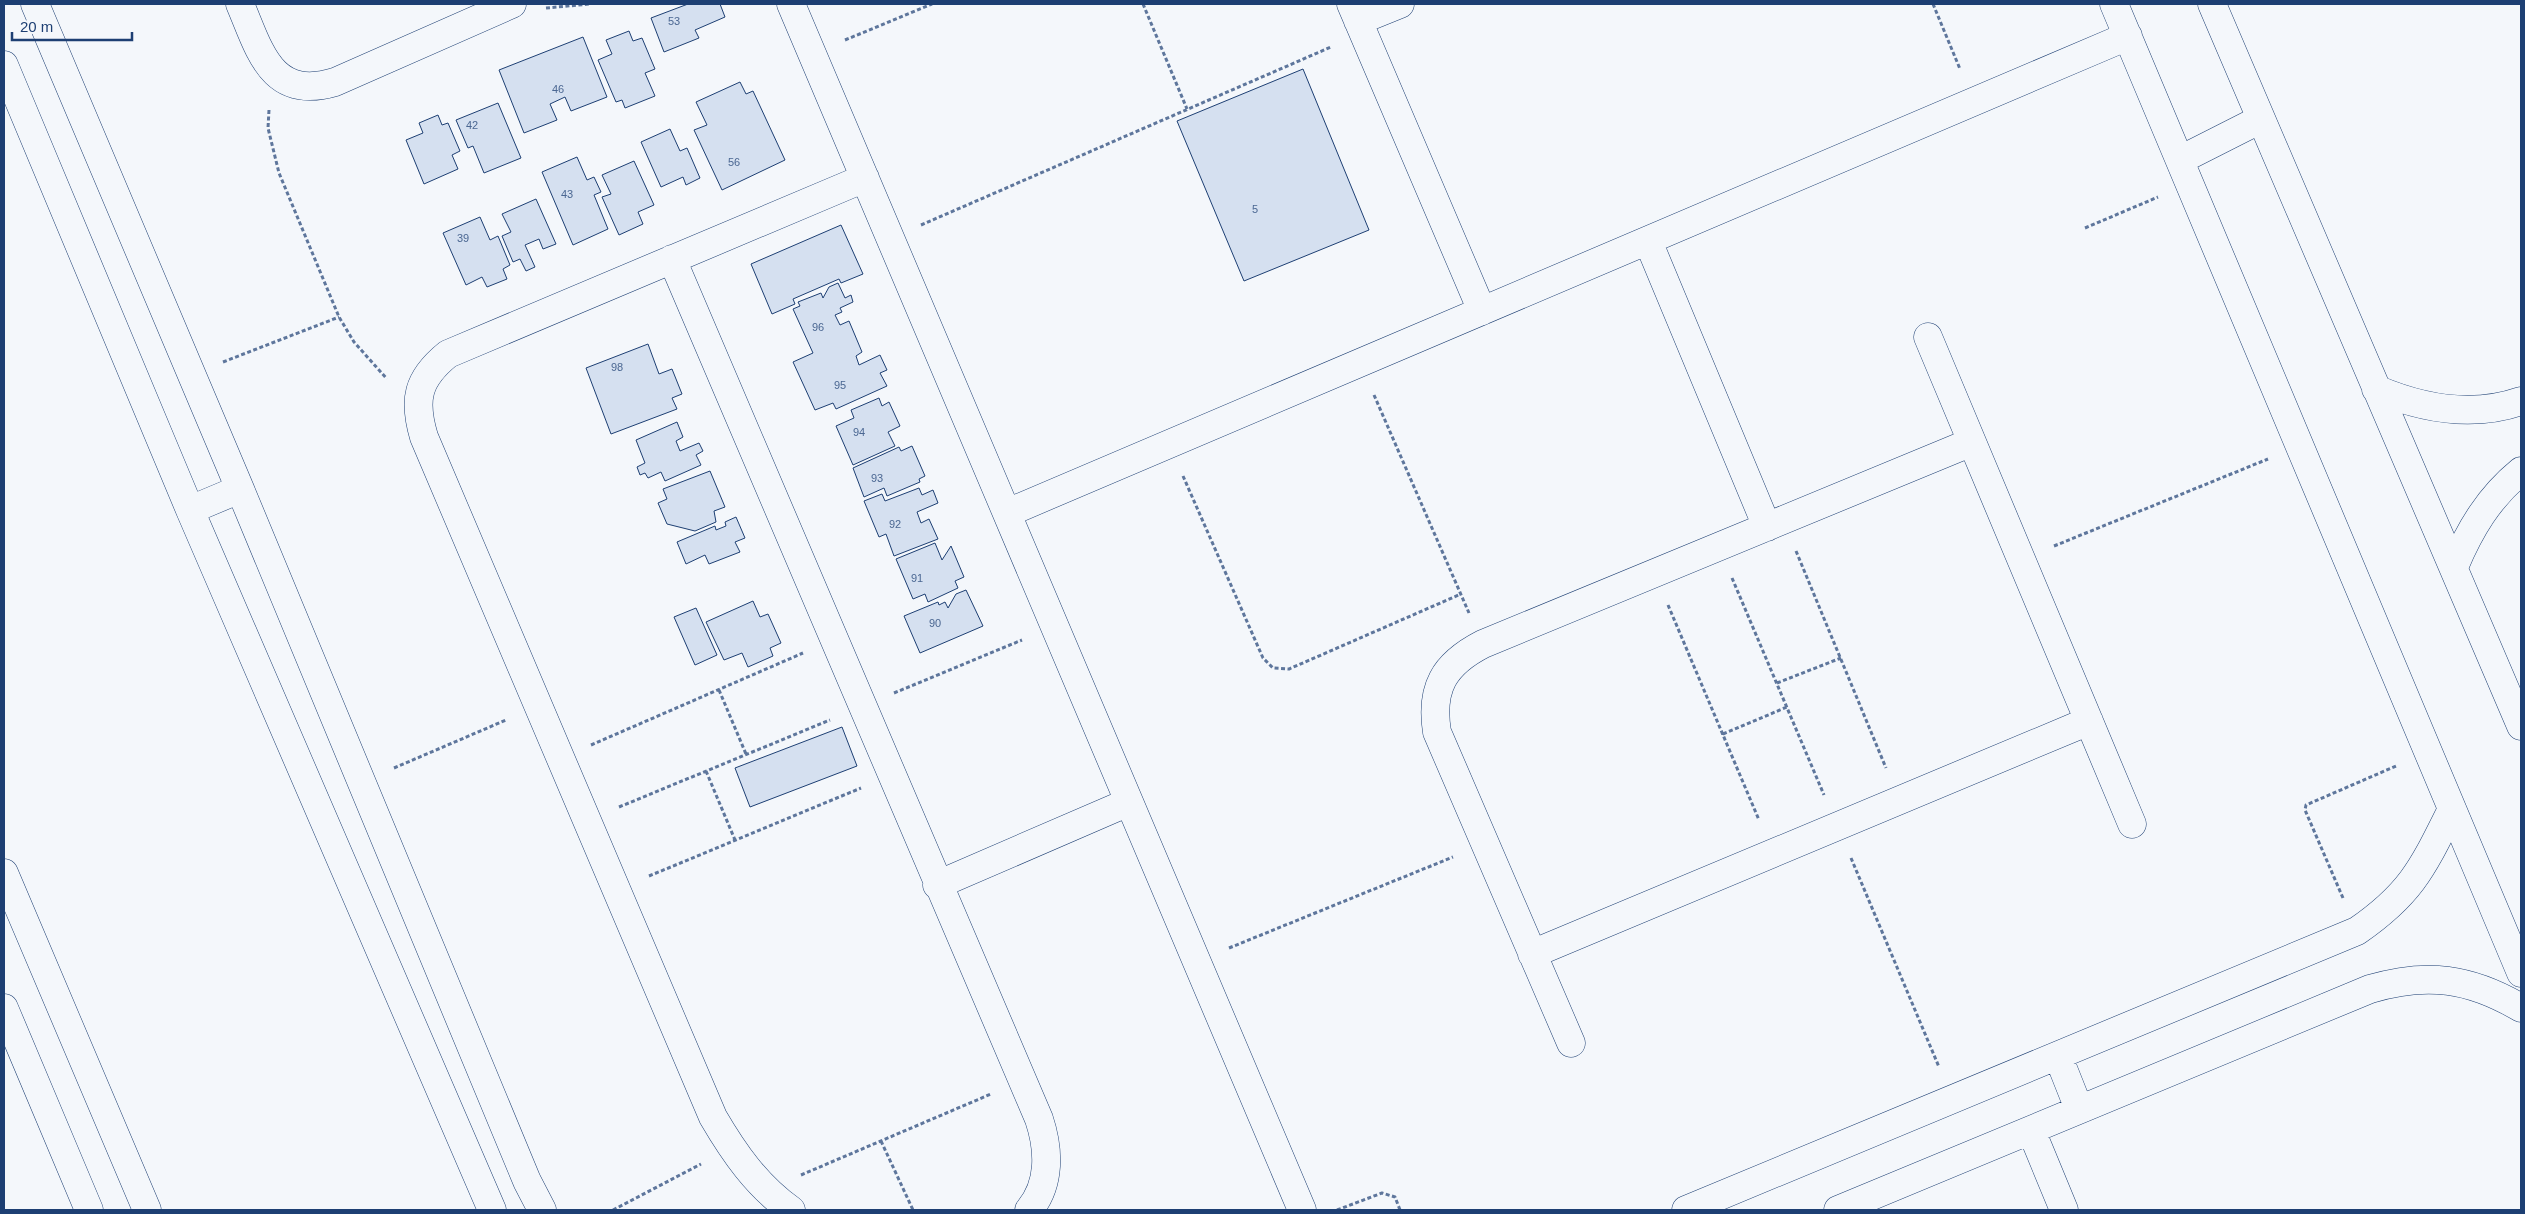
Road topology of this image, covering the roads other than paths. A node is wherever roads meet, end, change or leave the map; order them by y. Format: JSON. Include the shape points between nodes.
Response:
{"nodes":[{"id":1,"x":35,"y":4,"type":"edge"},
{"id":2,"x":240,"y":4,"type":"edge"},
{"id":3,"x":511,"y":4,"type":"edge"},
{"id":4,"x":791,"y":4,"type":"edge"},
{"id":5,"x":1400,"y":4,"type":"edge"},
{"id":6,"x":2114,"y":4,"type":"edge"},
{"id":7,"x":2212,"y":4,"type":"edge"},
{"id":8,"x":1358,"y":19,"type":"edge"},
{"id":9,"x":2128,"y":36,"type":"junction"},
{"id":10,"x":4,"y":65,"type":"edge"},
{"id":11,"x":2261,"y":118,"type":"junction"},
{"id":12,"x":2185,"y":172,"type":"junction"},
{"id":13,"x":865,"y":178,"type":"junction"},
{"id":14,"x":1648,"y":241,"type":"junction"},
{"id":15,"x":672,"y":259,"type":"junction"},
{"id":16,"x":1482,"y":311,"type":"junction"},
{"id":17,"x":1928,"y":337,"type":"dead end"},
{"id":18,"x":2376,"y":389,"type":"junction"},
{"id":19,"x":2521,"y":401,"type":"edge"},
{"id":20,"x":1972,"y":442,"type":"junction"},
{"id":21,"x":2521,"y":471,"type":"edge"},
{"id":22,"x":240,"y":489,"type":"junction"},
{"id":23,"x":190,"y":510,"type":"junction"},
{"id":24,"x":1006,"y":513,"type":"junction"},
{"id":25,"x":1775,"y":524,"type":"junction"},
{"id":26,"x":2454,"y":566,"type":"junction"},
{"id":27,"x":2089,"y":721,"type":"junction"},
{"id":28,"x":2521,"y":726,"type":"edge"},
{"id":29,"x":1129,"y":802,"type":"junction"},
{"id":30,"x":2452,"y":809,"type":"junction"},
{"id":31,"x":2132,"y":824,"type":"dead end"},
{"id":32,"x":4,"y":874,"type":"edge"},
{"id":33,"x":938,"y":884,"type":"junction"},
{"id":34,"x":1532,"y":954,"type":"junction"},
{"id":35,"x":2521,"y":973,"type":"edge"},
{"id":36,"x":4,"y":1008,"type":"edge"},
{"id":37,"x":2521,"y":1008,"type":"edge"},
{"id":38,"x":1571,"y":1043,"type":"dead end"},
{"id":39,"x":2058,"y":1056,"type":"junction"},
{"id":40,"x":2079,"y":1109,"type":"junction"},
{"id":41,"x":2031,"y":1130,"type":"junction"},
{"id":42,"x":1865,"y":1205,"type":"edge"},
{"id":43,"x":89,"y":1210,"type":"edge"},
{"id":44,"x":147,"y":1210,"type":"edge"},
{"id":45,"x":492,"y":1210,"type":"edge"},
{"id":46,"x":542,"y":1210,"type":"edge"},
{"id":47,"x":791,"y":1210,"type":"edge"},
{"id":48,"x":1029,"y":1210,"type":"edge"},
{"id":49,"x":1302,"y":1210,"type":"edge"},
{"id":50,"x":1686,"y":1210,"type":"edge"},
{"id":51,"x":1838,"y":1210,"type":"edge"},
{"id":52,"x":2064,"y":1210,"type":"edge"}],
"edges":[{"from":1,"to":22,"type":"street"},
{"from":2,"to":3,"type":"street","via":[[263,59],[274,72],[287,82],[319,87]]},
{"from":4,"to":13,"type":"street"},
{"from":5,"to":8,"type":"street"},
{"from":6,"to":9,"type":"street"},
{"from":7,"to":11,"type":"street"},
{"from":8,"to":16,"type":"street"},
{"from":9,"to":12,"type":"street"},
{"from":9,"to":14,"type":"street"},
{"from":10,"to":23,"type":"street"},
{"from":11,"to":12,"type":"street"},
{"from":11,"to":18,"type":"street"},
{"from":12,"to":30,"type":"street"},
{"from":13,"to":15,"type":"street"},
{"from":13,"to":24,"type":"street"},
{"from":14,"to":16,"type":"street"},
{"from":14,"to":25,"type":"street"},
{"from":15,"to":33,"type":"street"},
{"from":15,"to":47,"type":"street","via":[[448,354],[426,375],[418,403],[418,418],[713,1117],[731,1148],[766,1189]]},
{"from":16,"to":24,"type":"street"},
{"from":17,"to":20,"type":"street"},
{"from":18,"to":19,"type":"street","via":[[2408,402],[2442,409],[2476,410]]},
{"from":18,"to":26,"type":"street"},
{"from":20,"to":25,"type":"street"},
{"from":20,"to":27,"type":"street"},
{"from":21,"to":26,"type":"street","via":[[2486,507],[2467,536]]},
{"from":22,"to":23,"type":"street"},
{"from":22,"to":46,"type":"street","via":[[527,1181]]},
{"from":23,"to":45,"type":"street"},
{"from":24,"to":29,"type":"street"},
{"from":25,"to":34,"type":"street","via":[[1483,644],[1466,652],[1442,678],[1434,714],[1437,732]]},
{"from":26,"to":28,"type":"street"},
{"from":27,"to":31,"type":"street"},
{"from":27,"to":34,"type":"street"},
{"from":29,"to":33,"type":"street"},
{"from":29,"to":49,"type":"street"},
{"from":30,"to":35,"type":"street"},
{"from":30,"to":39,"type":"street","via":[[2422,868],[2404,893],[2357,931]]},
{"from":32,"to":44,"type":"street"},
{"from":33,"to":48,"type":"street","via":[[1046,1140],[1043,1184]]},
{"from":34,"to":38,"type":"street"},
{"from":36,"to":43,"type":"street"},
{"from":37,"to":40,"type":"street","via":[[2470,984],[2442,979],[2393,982]]},
{"from":39,"to":40,"type":"street"},
{"from":39,"to":50,"type":"street"},
{"from":40,"to":41,"type":"street"},
{"from":41,"to":42,"type":"street"},
{"from":41,"to":52,"type":"street"},
{"from":42,"to":51,"type":"street"}]}
